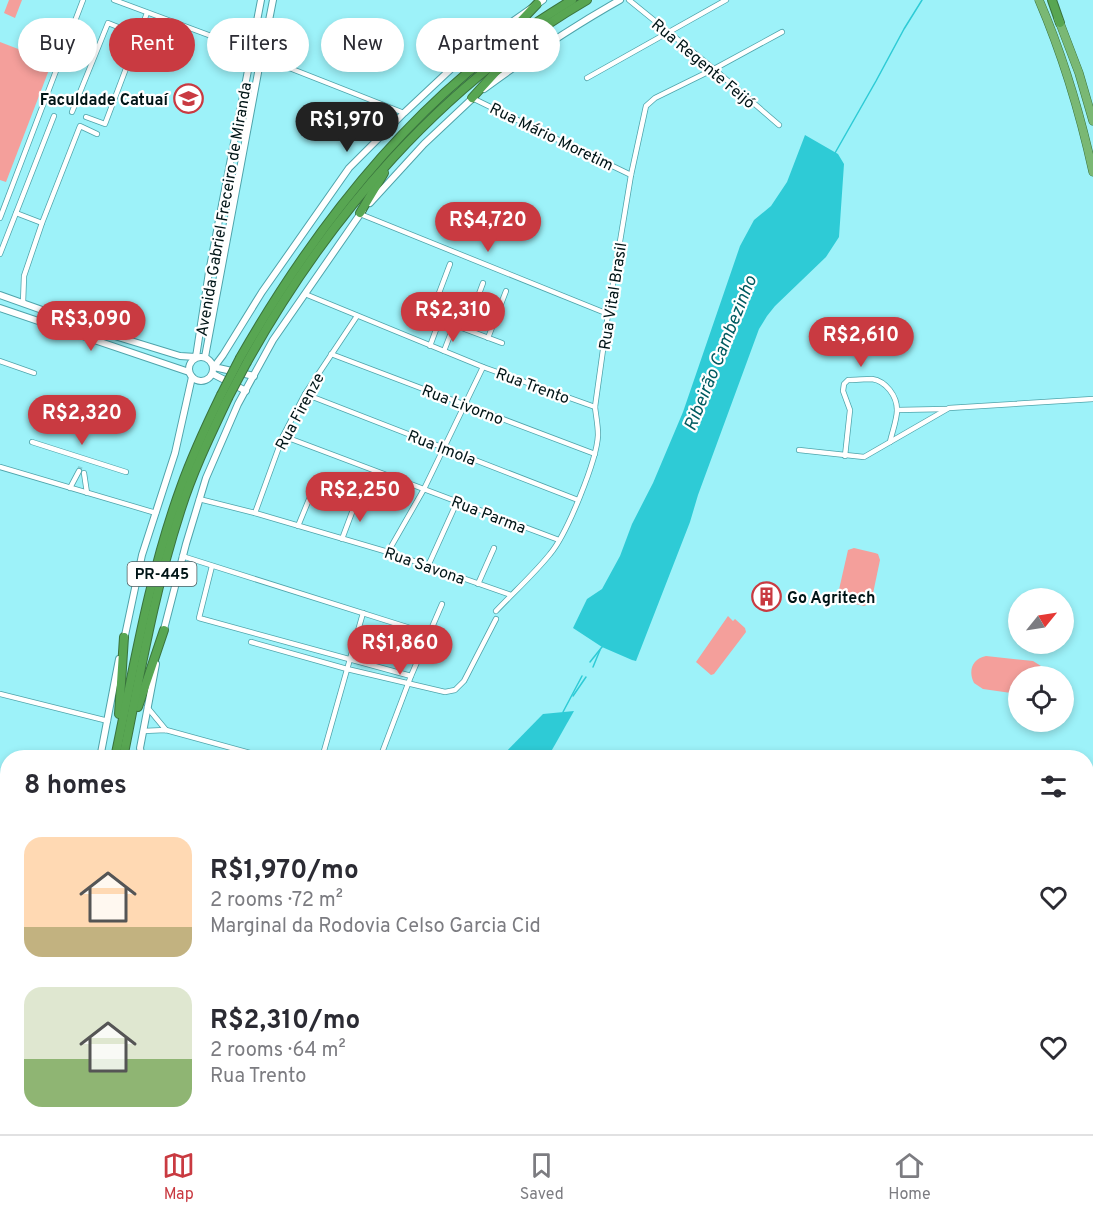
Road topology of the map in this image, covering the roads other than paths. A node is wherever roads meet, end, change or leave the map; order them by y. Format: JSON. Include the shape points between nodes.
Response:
{"nodes":[{"id":1,"x":83,"y":0,"type":"edge"},
{"id":2,"x":114,"y":0,"type":"edge"},
{"id":3,"x":261,"y":0,"type":"edge"},
{"id":4,"x":273,"y":0,"type":"edge"},
{"id":5,"x":572,"y":0,"type":"edge"},
{"id":6,"x":587,"y":0,"type":"edge"},
{"id":7,"x":620,"y":0,"type":"edge"},
{"id":8,"x":629,"y":0,"type":"edge"},
{"id":9,"x":726,"y":0,"type":"edge"},
{"id":10,"x":1039,"y":0,"type":"edge"},
{"id":11,"x":1051,"y":0,"type":"edge"},
{"id":12,"x":540,"y":2,"type":"edge"},
{"id":13,"x":147,"y":13,"type":"junction"},
{"id":14,"x":145,"y":18,"type":"edge"},
{"id":15,"x":257,"y":18,"type":"edge"},
{"id":16,"x":270,"y":18,"type":"edge"},
{"id":17,"x":525,"y":18,"type":"edge"},
{"id":18,"x":543,"y":18,"type":"edge"},
{"id":19,"x":557,"y":18,"type":"edge"},
{"id":20,"x":109,"y":23,"type":"edge"},
{"id":21,"x":1060,"y":23,"type":"joint"},
{"id":22,"x":668,"y":32,"type":"junction"},
{"id":23,"x":782,"y":32,"type":"dead end"},
{"id":24,"x":207,"y":34,"type":"edge"},
{"id":25,"x":714,"y":69,"type":"junction"},
{"id":26,"x":124,"y":72,"type":"edge"},
{"id":27,"x":248,"y":72,"type":"edge"},
{"id":28,"x":259,"y":72,"type":"edge"},
{"id":29,"x":300,"y":72,"type":"edge"},
{"id":30,"x":470,"y":72,"type":"edge"},
{"id":31,"x":483,"y":72,"type":"edge"},
{"id":32,"x":495,"y":72,"type":"edge"},
{"id":33,"x":587,"y":78,"type":"dead end"},
{"id":34,"x":472,"y":98,"type":"junction"},
{"id":35,"x":72,"y":112,"type":"dead end"},
{"id":36,"x":404,"y":113,"type":"junction"},
{"id":37,"x":54,"y":116,"type":"dead end"},
{"id":38,"x":87,"y":117,"type":"dead end"},
{"id":39,"x":1093,"y":121,"type":"edge"},
{"id":40,"x":779,"y":125,"type":"dead end"},
{"id":41,"x":97,"y":134,"type":"dead end"},
{"id":42,"x":398,"y":152,"type":"junction"},
{"id":43,"x":1093,"y":172,"type":"edge"},
{"id":44,"x":631,"y":175,"type":"junction"},
{"id":45,"x":16,"y":213,"type":"junction"},
{"id":46,"x":360,"y":213,"type":"junction"},
{"id":47,"x":0,"y":218,"type":"edge"},
{"id":48,"x":42,"y":223,"type":"junction"},
{"id":49,"x":0,"y":254,"type":"edge"},
{"id":50,"x":450,"y":264,"type":"dead end"},
{"id":51,"x":483,"y":283,"type":"dead end"},
{"id":52,"x":506,"y":291,"type":"dead end"},
{"id":53,"x":305,"y":294,"type":"junction"},
{"id":54,"x":0,"y":295,"type":"edge"},
{"id":55,"x":23,"y":303,"type":"junction"},
{"id":56,"x":0,"y":308,"type":"edge"},
{"id":57,"x":608,"y":314,"type":"junction"},
{"id":58,"x":357,"y":316,"type":"junction"},
{"id":59,"x":466,"y":329,"type":"junction"},
{"id":60,"x":118,"y":337,"type":"junction"},
{"id":61,"x":488,"y":338,"type":"junction"},
{"id":62,"x":101,"y":343,"type":"junction"},
{"id":63,"x":502,"y":343,"type":"dead end"},
{"id":64,"x":430,"y":346,"type":"junction"},
{"id":65,"x":444,"y":351,"type":"junction"},
{"id":66,"x":331,"y":354,"type":"junction"},
{"id":67,"x":196,"y":357,"type":"junction"},
{"id":68,"x":206,"y":357,"type":"junction"},
{"id":69,"x":243,"y":360,"type":"junction"},
{"id":70,"x":0,"y":361,"type":"edge"},
{"id":71,"x":483,"y":367,"type":"junction"},
{"id":72,"x":213,"y":371,"type":"junction"},
{"id":73,"x":34,"y":372,"type":"dead end"},
{"id":74,"x":191,"y":375,"type":"junction"},
{"id":75,"x":254,"y":376,"type":"junction"},
{"id":76,"x":246,"y":391,"type":"junction"},
{"id":77,"x":305,"y":394,"type":"junction"},
{"id":78,"x":1093,"y":399,"type":"edge"},
{"id":79,"x":465,"y":404,"type":"junction"},
{"id":80,"x":594,"y":407,"type":"junction"},
{"id":81,"x":949,"y":408,"type":"junction"},
{"id":82,"x":897,"y":410,"type":"junction"},
{"id":83,"x":284,"y":436,"type":"junction"},
{"id":84,"x":32,"y":442,"type":"dead end"},
{"id":85,"x":890,"y":442,"type":"junction"},
{"id":86,"x":444,"y":448,"type":"junction"},
{"id":87,"x":799,"y":450,"type":"dead end"},
{"id":88,"x":595,"y":454,"type":"junction"},
{"id":89,"x":845,"y":456,"type":"junction"},
{"id":90,"x":86,"y":459,"type":"junction"},
{"id":91,"x":0,"y":467,"type":"edge"},
{"id":92,"x":83,"y":469,"type":"junction"},
{"id":93,"x":126,"y":472,"type":"dead end"},
{"id":94,"x":317,"y":480,"type":"dead end"},
{"id":95,"x":70,"y":488,"type":"junction"},
{"id":96,"x":424,"y":489,"type":"junction"},
{"id":97,"x":87,"y":493,"type":"junction"},
{"id":98,"x":199,"y":499,"type":"junction"},
{"id":99,"x":357,"y":500,"type":"dead end"},
{"id":100,"x":578,"y":500,"type":"junction"},
{"id":101,"x":457,"y":502,"type":"junction"},
{"id":102,"x":156,"y":513,"type":"junction"},
{"id":103,"x":255,"y":513,"type":"junction"},
{"id":104,"x":298,"y":526,"type":"junction"},
{"id":105,"x":342,"y":538,"type":"junction"},
{"id":106,"x":559,"y":540,"type":"junction"},
{"id":107,"x":494,"y":548,"type":"dead end"},
{"id":108,"x":388,"y":552,"type":"junction"},
{"id":109,"x":183,"y":556,"type":"junction"},
{"id":110,"x":212,"y":566,"type":"junction"},
{"id":111,"x":428,"y":566,"type":"junction"},
{"id":112,"x":478,"y":584,"type":"junction"},
{"id":113,"x":511,"y":595,"type":"junction"},
{"id":114,"x":442,"y":604,"type":"dead end"},
{"id":115,"x":496,"y":611,"type":"dead end"},
{"id":116,"x":363,"y":613,"type":"junction"},
{"id":117,"x":496,"y":619,"type":"dead end"},
{"id":118,"x":164,"y":630,"type":"junction"},
{"id":119,"x":429,"y":634,"type":"junction"},
{"id":120,"x":124,"y":637,"type":"junction"},
{"id":121,"x":251,"y":642,"type":"dead end"},
{"id":122,"x":350,"y":659,"type":"junction"},
{"id":123,"x":347,"y":669,"type":"junction"},
{"id":124,"x":411,"y":676,"type":"junction"},
{"id":125,"x":409,"y":684,"type":"junction"},
{"id":126,"x":0,"y":694,"type":"edge"},
{"id":127,"x":147,"y":707,"type":"junction"},
{"id":128,"x":108,"y":721,"type":"junction"},
{"id":129,"x":166,"y":730,"type":"junction"},
{"id":130,"x":143,"y":731,"type":"junction"},
{"id":131,"x":122,"y":742,"type":"junction"},
{"id":132,"x":102,"y":750,"type":"edge"},
{"id":133,"x":118,"y":750,"type":"edge"},
{"id":134,"x":122,"y":750,"type":"edge"},
{"id":135,"x":140,"y":750,"type":"edge"},
{"id":136,"x":239,"y":750,"type":"edge"},
{"id":137,"x":324,"y":750,"type":"edge"},
{"id":138,"x":383,"y":750,"type":"edge"}],
"edges":[{"from":1,"to":47,"type":"street"},
{"from":2,"to":13,"type":"street"},
{"from":3,"to":15,"type":"street"},
{"from":4,"to":16,"type":"street","name":"Avenida Gabriel Freceiro de Miranda"},
{"from":5,"to":18,"type":"highway","number":"PR-445"},
{"from":6,"to":19,"type":"highway","number":"PR-445"},
{"from":7,"to":34,"type":"street","via":[[559,35]]},
{"from":8,"to":22,"type":"street","name":"Rua Regente Feijó"},
{"from":9,"to":22,"type":"street"},
{"from":10,"to":43,"type":"highway","via":[[1079,112]]},
{"from":11,"to":21,"type":"highway"},
{"from":12,"to":17,"type":"highway"},
{"from":12,"to":36,"type":"street","via":[[468,53]]},
{"from":13,"to":14,"type":"street"},
{"from":13,"to":24,"type":"street"},
{"from":20,"to":35,"type":"street"},
{"from":21,"to":39,"type":"highway"},
{"from":22,"to":25,"type":"street","name":"Rua Regente Feijó"},
{"from":22,"to":33,"type":"street"},
{"from":23,"to":25,"type":"street","name":"Rua Vital Brasil"},
{"from":25,"to":40,"type":"street","name":"Rua Regente Feijó"},
{"from":25,"to":44,"type":"street","name":"Rua Vital Brasil","via":[[646,106]]},
{"from":26,"to":38,"type":"street","via":[[105,124]]},
{"from":27,"to":67,"type":"street","name":"Avenida Gabriel Freceiro de Miranda"},
{"from":28,"to":68,"type":"street","name":"Avenida Gabriel Freceiro de Miranda"},
{"from":29,"to":36,"type":"street"},
{"from":30,"to":69,"type":"highway","number":"PR-445","via":[[360,182],[257,328]]},
{"from":31,"to":42,"type":"highway","number":"PR-445"},
{"from":32,"to":34,"type":"highway"},
{"from":34,"to":44,"type":"street","name":"Rua Mário Moretim"},
{"from":34,"to":46,"type":"street"},
{"from":36,"to":72,"type":"street","via":[[349,168],[262,292]]},
{"from":37,"to":45,"type":"street"},
{"from":41,"to":48,"type":"street","via":[[81,126]]},
{"from":42,"to":46,"type":"highway"},
{"from":42,"to":69,"type":"highway","number":"PR-445","via":[[345,213]]},
{"from":44,"to":57,"type":"street","name":"Rua Vital Brasil"},
{"from":45,"to":48,"type":"street"},
{"from":45,"to":49,"type":"street"},
{"from":46,"to":53,"type":"street"},
{"from":46,"to":57,"type":"street"},
{"from":48,"to":55,"type":"street","via":[[24,276]]},
{"from":50,"to":64,"type":"street","via":[[436,301],[441,316]]},
{"from":51,"to":59,"type":"street"},
{"from":52,"to":61,"type":"street"},
{"from":53,"to":58,"type":"street","name":"Rua Trento"},
{"from":53,"to":75,"type":"street"},
{"from":54,"to":55,"type":"street"},
{"from":55,"to":60,"type":"street"},
{"from":56,"to":62,"type":"street"},
{"from":57,"to":80,"type":"street","name":"Rua Vital Brasil"},
{"from":58,"to":64,"type":"street","name":"Rua Trento"},
{"from":58,"to":66,"type":"street","name":"Rua Firenze"},
{"from":59,"to":61,"type":"street"},
{"from":59,"to":65,"type":"street","via":[[454,325]]},
{"from":60,"to":62,"type":"street","via":[[103,338]]},
{"from":60,"to":67,"type":"street","via":[[180,356]]},
{"from":61,"to":63,"type":"street"},
{"from":62,"to":74,"type":"street"},
{"from":64,"to":65,"type":"street","name":"Rua Trento"},
{"from":65,"to":71,"type":"street","name":"Rua Trento"},
{"from":66,"to":77,"type":"street","name":"Rua Firenze"},
{"from":66,"to":79,"type":"street","name":"Rua Livorno"},
{"from":67,"to":68,"type":"street"},
{"from":67,"to":74,"type":"street","via":[[190,363]]},
{"from":68,"to":72,"type":"street","via":[[212,362]]},
{"from":69,"to":131,"type":"highway","number":"PR-445","bridge":true,"via":[[190,461],[164,537],[145,614]]},
{"from":70,"to":73,"type":"street"},
{"from":71,"to":79,"type":"street"},
{"from":71,"to":80,"type":"street","name":"Rua Trento"},
{"from":72,"to":74,"type":"street","via":[[202,381]]},
{"from":72,"to":75,"type":"street"},
{"from":72,"to":76,"type":"street"},
{"from":74,"to":102,"type":"street","via":[[175,453]]},
{"from":75,"to":76,"type":"street"},
{"from":76,"to":98,"type":"street"},
{"from":77,"to":83,"type":"street","name":"Rua Firenze"},
{"from":77,"to":86,"type":"street","name":"Rua Imola"},
{"from":78,"to":81,"type":"street"},
{"from":79,"to":86,"type":"street"},
{"from":79,"to":88,"type":"street","name":"Rua Livorno"},
{"from":80,"to":88,"type":"street","name":"Rua Vital Brasil","via":[[598,436]]},
{"from":81,"to":82,"type":"street"},
{"from":81,"to":85,"type":"street"},
{"from":82,"to":85,"type":"street"},
{"from":82,"to":89,"type":"street","via":[[895,399],[884,385],[875,380],[848,380],[843,391],[850,410]]},
{"from":83,"to":96,"type":"street","name":"Rua Parma"},
{"from":83,"to":103,"type":"street","name":"Rua Firenze"},
{"from":84,"to":90,"type":"street"},
{"from":85,"to":89,"type":"street","via":[[864,457]]},
{"from":86,"to":96,"type":"street"},
{"from":86,"to":100,"type":"street","name":"Rua Imola"},
{"from":87,"to":89,"type":"street"},
{"from":88,"to":100,"type":"street","name":"Rua Vital Brasil"},
{"from":90,"to":92,"type":"street"},
{"from":90,"to":93,"type":"street"},
{"from":91,"to":95,"type":"street"},
{"from":92,"to":95,"type":"street"},
{"from":92,"to":97,"type":"street"},
{"from":94,"to":104,"type":"street"},
{"from":95,"to":97,"type":"street"},
{"from":96,"to":101,"type":"street","name":"Rua Parma"},
{"from":96,"to":108,"type":"street"},
{"from":97,"to":102,"type":"street"},
{"from":98,"to":103,"type":"street","name":"Rua Savona"},
{"from":98,"to":109,"type":"street"},
{"from":99,"to":105,"type":"street"},
{"from":100,"to":106,"type":"street","name":"Rua Vital Brasil"},
{"from":101,"to":106,"type":"street","name":"Rua Parma"},
{"from":101,"to":111,"type":"street"},
{"from":102,"to":120,"type":"street","via":[[142,555]]},
{"from":103,"to":104,"type":"street","name":"Rua Savona"},
{"from":104,"to":105,"type":"street","name":"Rua Savona"},
{"from":105,"to":108,"type":"street","name":"Rua Savona"},
{"from":106,"to":113,"type":"street","name":"Rua Vital Brasil","via":[[551,554]]},
{"from":107,"to":112,"type":"street"},
{"from":108,"to":111,"type":"street","name":"Rua Savona"},
{"from":109,"to":110,"type":"street"},
{"from":109,"to":118,"type":"street"},
{"from":110,"to":116,"type":"street"},
{"from":110,"to":122,"type":"street","via":[[199,618]]},
{"from":111,"to":112,"type":"street","name":"Rua Savona"},
{"from":112,"to":113,"type":"street","name":"Rua Savona"},
{"from":113,"to":115,"type":"street","name":"Rua Vital Brasil"},
{"from":114,"to":119,"type":"street"},
{"from":116,"to":119,"type":"street"},
{"from":116,"to":122,"type":"street"},
{"from":117,"to":125,"type":"street","via":[[464,681],[455,690],[445,692]]},
{"from":118,"to":127,"type":"street"},
{"from":118,"to":131,"type":"highway"},
{"from":119,"to":124,"type":"street"},
{"from":120,"to":128,"type":"street"},
{"from":120,"to":131,"type":"highway"},
{"from":121,"to":123,"type":"street"},
{"from":122,"to":123,"type":"street"},
{"from":122,"to":124,"type":"street"},
{"from":123,"to":125,"type":"street"},
{"from":123,"to":137,"type":"street"},
{"from":124,"to":125,"type":"street"},
{"from":125,"to":138,"type":"street"},
{"from":126,"to":128,"type":"street"},
{"from":127,"to":129,"type":"street"},
{"from":127,"to":130,"type":"street"},
{"from":128,"to":132,"type":"street"},
{"from":129,"to":130,"type":"street"},
{"from":129,"to":136,"type":"street"},
{"from":130,"to":135,"type":"street"},
{"from":131,"to":133,"type":"highway","number":"PR-445"},
{"from":131,"to":134,"type":"highway","number":"PR-445"}]}
